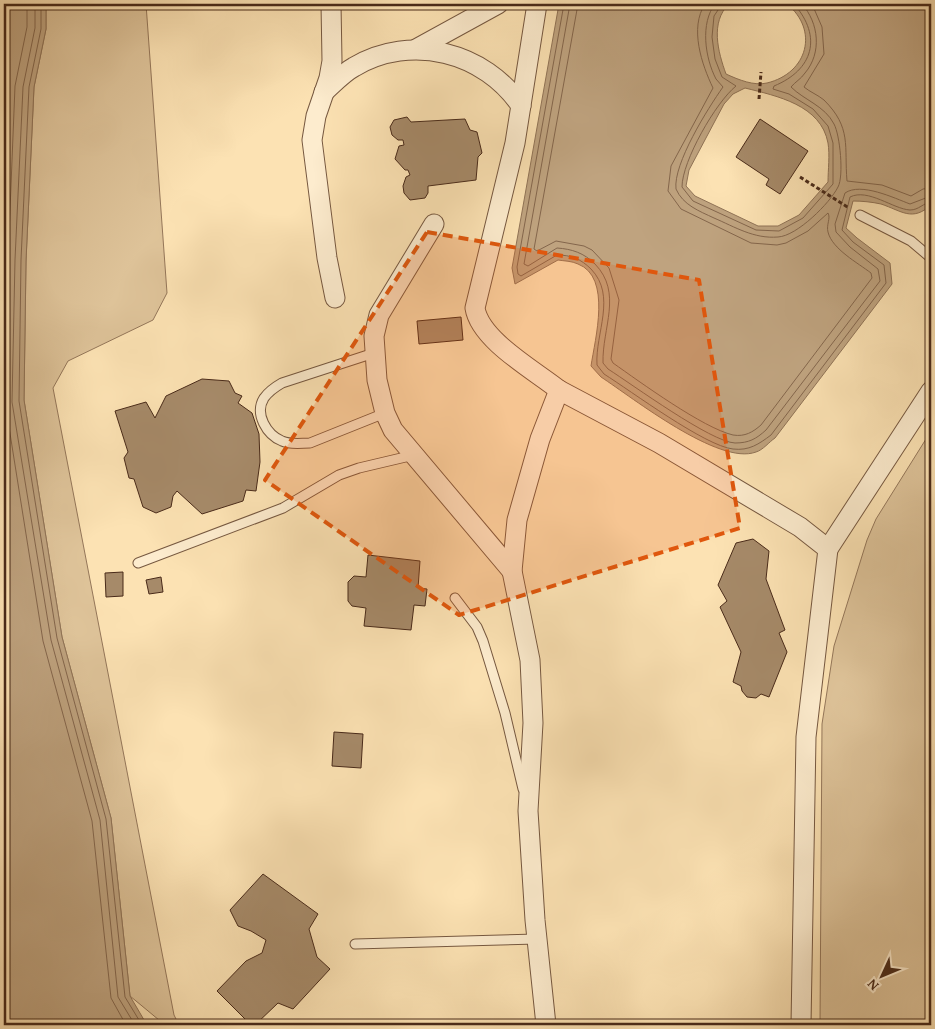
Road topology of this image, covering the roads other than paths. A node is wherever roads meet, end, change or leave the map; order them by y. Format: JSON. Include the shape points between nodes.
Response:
{"nodes":[{"id":1,"x":331,"y":4,"type":"edge"},
{"id":2,"x":498,"y":4,"type":"edge"},
{"id":3,"x":537,"y":4,"type":"edge"},
{"id":4,"x":416,"y":49,"type":"junction"},
{"id":5,"x":324,"y":92,"type":"junction"},
{"id":6,"x":521,"y":106,"type":"junction"},
{"id":7,"x":860,"y":215,"type":"road end"},
{"id":8,"x":434,"y":224,"type":"dead end"},
{"id":9,"x":931,"y":258,"type":"edge"},
{"id":10,"x":335,"y":298,"type":"dead end"},
{"id":11,"x":374,"y":353,"type":"junction"},
{"id":12,"x":558,"y":390,"type":"junction"},
{"id":13,"x":931,"y":391,"type":"edge"},
{"id":14,"x":384,"y":413,"type":"junction"},
{"id":15,"x":414,"y":455,"type":"junction"},
{"id":16,"x":828,"y":549,"type":"junction"},
{"id":17,"x":138,"y":563,"type":"dead end"},
{"id":18,"x":512,"y":571,"type":"junction"},
{"id":19,"x":455,"y":598,"type":"dead end"},
{"id":20,"x":528,"y":811,"type":"junction"},
{"id":21,"x":537,"y":939,"type":"junction"},
{"id":22,"x":355,"y":944,"type":"dead end"},
{"id":23,"x":546,"y":1025,"type":"edge"},
{"id":24,"x":801,"y":1025,"type":"edge"}],
"edges":[{"from":1,"to":5,"type":"street","via":[[332,62]]},
{"from":2,"to":4,"type":"street"},
{"from":3,"to":6,"type":"street"},
{"from":4,"to":5,"type":"street","via":[[368,60],[353,67]]},
{"from":4,"to":6,"type":"street","via":[[445,52],[478,66],[500,81]]},
{"from":5,"to":10,"type":"street","via":[[312,140]]},
{"from":6,"to":12,"type":"street","via":[[475,308],[476,318],[492,338]]},
{"from":7,"to":9,"type":"lane","via":[[911,241]]},
{"from":8,"to":11,"type":"street","via":[[379,315]]},
{"from":11,"to":14,"type":"street"},
{"from":11,"to":14,"type":"lane","via":[[282,383],[263,400],[261,418],[274,437],[297,444],[310,443]]},
{"from":12,"to":16,"type":"street","via":[[658,443],[800,526]]},
{"from":12,"to":18,"type":"street","via":[[540,438],[517,520]]},
{"from":13,"to":16,"type":"street"},
{"from":14,"to":15,"type":"street","via":[[393,430]]},
{"from":15,"to":17,"type":"lane","via":[[339,475],[283,508]]},
{"from":15,"to":18,"type":"street"},
{"from":16,"to":24,"type":"street","via":[[806,737]]},
{"from":18,"to":20,"type":"street","via":[[530,660],[533,723]]},
{"from":19,"to":20,"type":"lane","via":[[483,641],[505,713]]},
{"from":20,"to":21,"type":"street"},
{"from":21,"to":22,"type":"lane"},
{"from":21,"to":23,"type":"street"}]}
